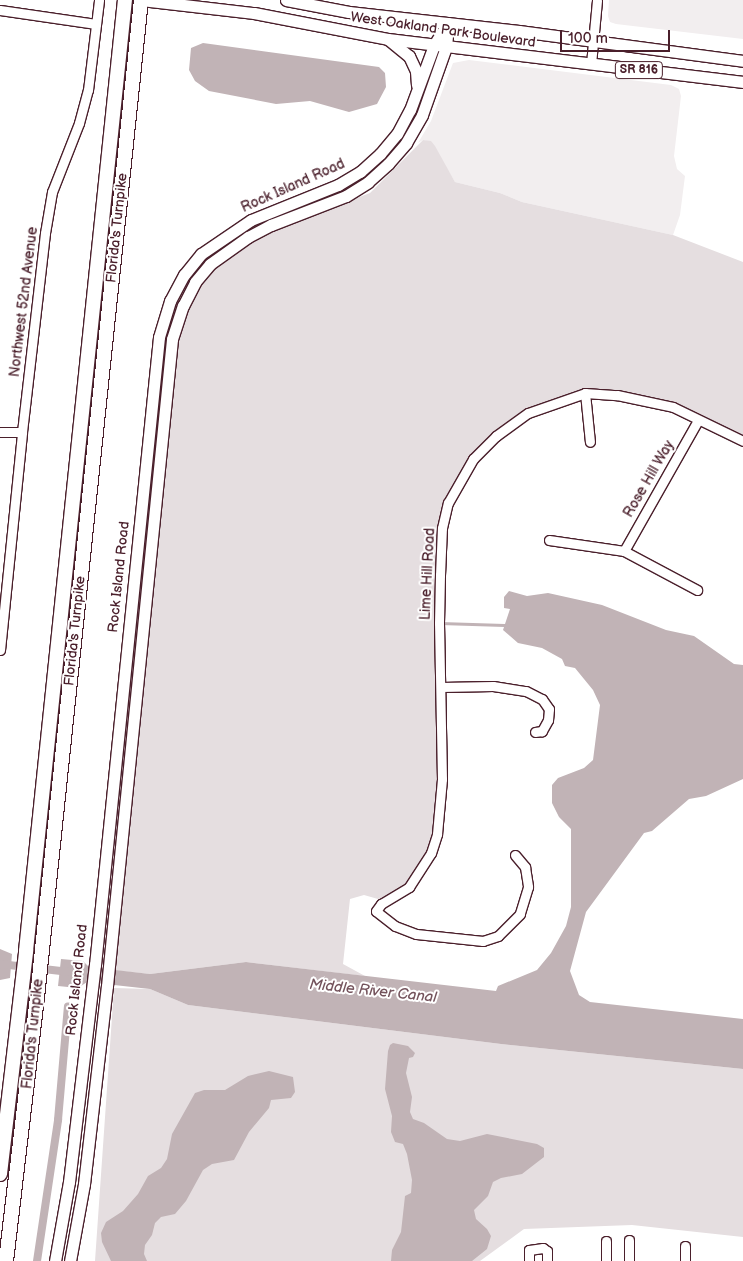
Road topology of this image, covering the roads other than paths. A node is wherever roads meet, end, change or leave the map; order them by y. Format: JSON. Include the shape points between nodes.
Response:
{"nodes":[{"id":1,"x":99,"y":0,"type":"edge"},
{"id":2,"x":124,"y":0,"type":"edge"},
{"id":3,"x":141,"y":0,"type":"edge"},
{"id":4,"x":286,"y":0,"type":"edge"},
{"id":5,"x":597,"y":0,"type":"edge"},
{"id":6,"x":0,"y":10,"type":"edge"},
{"id":7,"x":448,"y":23,"type":"junction"},
{"id":8,"x":96,"y":24,"type":"junction"},
{"id":9,"x":388,"y":39,"type":"junction"},
{"id":10,"x":592,"y":41,"type":"junction"},
{"id":11,"x":434,"y":45,"type":"junction"},
{"id":12,"x":446,"y":47,"type":"junction"},
{"id":13,"x":743,"y":61,"type":"edge"},
{"id":14,"x":591,"y":64,"type":"junction"},
{"id":15,"x":743,"y":82,"type":"edge"},
{"id":16,"x":417,"y":94,"type":"junction"},
{"id":17,"x":585,"y":393,"type":"junction"},
{"id":18,"x":698,"y":420,"type":"junction"},
{"id":19,"x":0,"y":432,"type":"edge"},
{"id":20,"x":22,"y":432,"type":"junction"},
{"id":21,"x":743,"y":440,"type":"edge"},
{"id":22,"x":590,"y":442,"type":"dead end"},
{"id":23,"x":549,"y":540,"type":"dead end"},
{"id":24,"x":624,"y":551,"type":"junction"},
{"id":25,"x":697,"y":590,"type":"dead end"},
{"id":26,"x":3,"y":596,"type":"edge"},
{"id":27,"x":0,"y":650,"type":"edge"},
{"id":28,"x":441,"y":687,"type":"junction"},
{"id":29,"x":535,"y":732,"type":"dead end"},
{"id":30,"x":515,"y":855,"type":"dead end"},
{"id":31,"x":0,"y":1174,"type":"edge"},
{"id":32,"x":629,"y":1240,"type":"dead end"},
{"id":33,"x":606,"y":1241,"type":"dead end"},
{"id":34,"x":686,"y":1246,"type":"dead end"},
{"id":35,"x":6,"y":1261,"type":"edge"},
{"id":36,"x":55,"y":1261,"type":"edge"},
{"id":37,"x":70,"y":1261,"type":"edge"},
{"id":38,"x":529,"y":1261,"type":"edge"},
{"id":39,"x":547,"y":1261,"type":"edge"},
{"id":40,"x":606,"y":1261,"type":"edge"},
{"id":41,"x":629,"y":1261,"type":"edge"},
{"id":42,"x":685,"y":1261,"type":"edge"}],
"edges":[{"from":1,"to":8,"type":"street","name":"Northwest 52nd Avenue"},
{"from":2,"to":31,"type":"highway","name":"Florida's Turnpike"},
{"from":3,"to":9,"type":"main road","name":"West Oakland Park Boulevard","number":"SR 816","via":[[254,13]]},
{"from":3,"to":35,"type":"highway","name":"Florida's Turnpike","via":[[42,953]]},
{"from":4,"to":7,"type":"main road","name":"West Oakland Park Boulevard","number":"SR 816","via":[[349,12]]},
{"from":5,"to":10,"type":"street"},
{"from":6,"to":8,"type":"street"},
{"from":7,"to":10,"type":"main road","name":"West Oakland Park Boulevard","number":"SR 816"},
{"from":7,"to":11,"type":"main road","name":"Rock Island Road"},
{"from":7,"to":12,"type":"main road","name":"Rock Island Road"},
{"from":8,"to":20,"type":"street","name":"Northwest 52nd Avenue","via":[[88,90],[52,192]]},
{"from":9,"to":11,"type":"main road","name":"West Oakland Park Boulevard","number":"SR 816"},
{"from":9,"to":16,"type":"main road","via":[[414,64]]},
{"from":10,"to":13,"type":"main road","name":"West Oakland Park Boulevard","number":"SR 816"},
{"from":10,"to":14,"type":"street"},
{"from":11,"to":12,"type":"main road","name":"West Oakland Park Boulevard","number":"SR 816"},
{"from":11,"to":16,"type":"main road","name":"Rock Island Road"},
{"from":12,"to":14,"type":"main road","name":"West Oakland Park Boulevard","number":"SR 816"},
{"from":12,"to":37,"type":"main road","name":"Rock Island Road","via":[[422,115],[406,143],[388,164],[346,196],[271,225],[227,251],[195,282],[182,306],[172,340],[107,986],[84,1184]]},
{"from":14,"to":15,"type":"main road","name":"West Oakland Park Boulevard","number":"SR 816"},
{"from":16,"to":36,"type":"main road","name":"Rock Island Road","via":[[397,134],[360,172],[338,186],[251,220],[234,230],[201,254],[184,275],[170,301],[159,337],[92,984],[69,1182]]},
{"from":17,"to":18,"type":"street","name":"Lime Hill Road","via":[[617,395],[673,407]]},
{"from":17,"to":22,"type":"street"},
{"from":17,"to":28,"type":"street","name":"Lime Hill Road","via":[[528,413],[496,436],[473,459],[448,504],[442,528]]},
{"from":18,"to":21,"type":"street","name":"Lime Hill Road"},
{"from":18,"to":24,"type":"street","name":"Rose Hill Way"},
{"from":19,"to":20,"type":"street"},
{"from":20,"to":26,"type":"street","name":"Northwest 52nd Avenue"},
{"from":23,"to":24,"type":"street"},
{"from":24,"to":25,"type":"street"},
{"from":26,"to":27,"type":"street","name":"Northwest 52nd Avenue"},
{"from":28,"to":29,"type":"street","via":[[493,686],[526,692],[542,699],[549,709],[548,720],[542,731]]},
{"from":28,"to":30,"type":"street","name":"Lime Hill Road","via":[[442,778],[437,834],[431,853],[409,887],[380,904],[376,911],[395,926],[416,934],[483,941],[498,936],[520,914],[528,887],[525,867]]},
{"from":32,"to":41,"type":"street"},
{"from":33,"to":40,"type":"street"},
{"from":34,"to":42,"type":"street"},
{"from":38,"to":39,"type":"street","via":[[529,1250],[543,1248],[547,1251]]}]}
